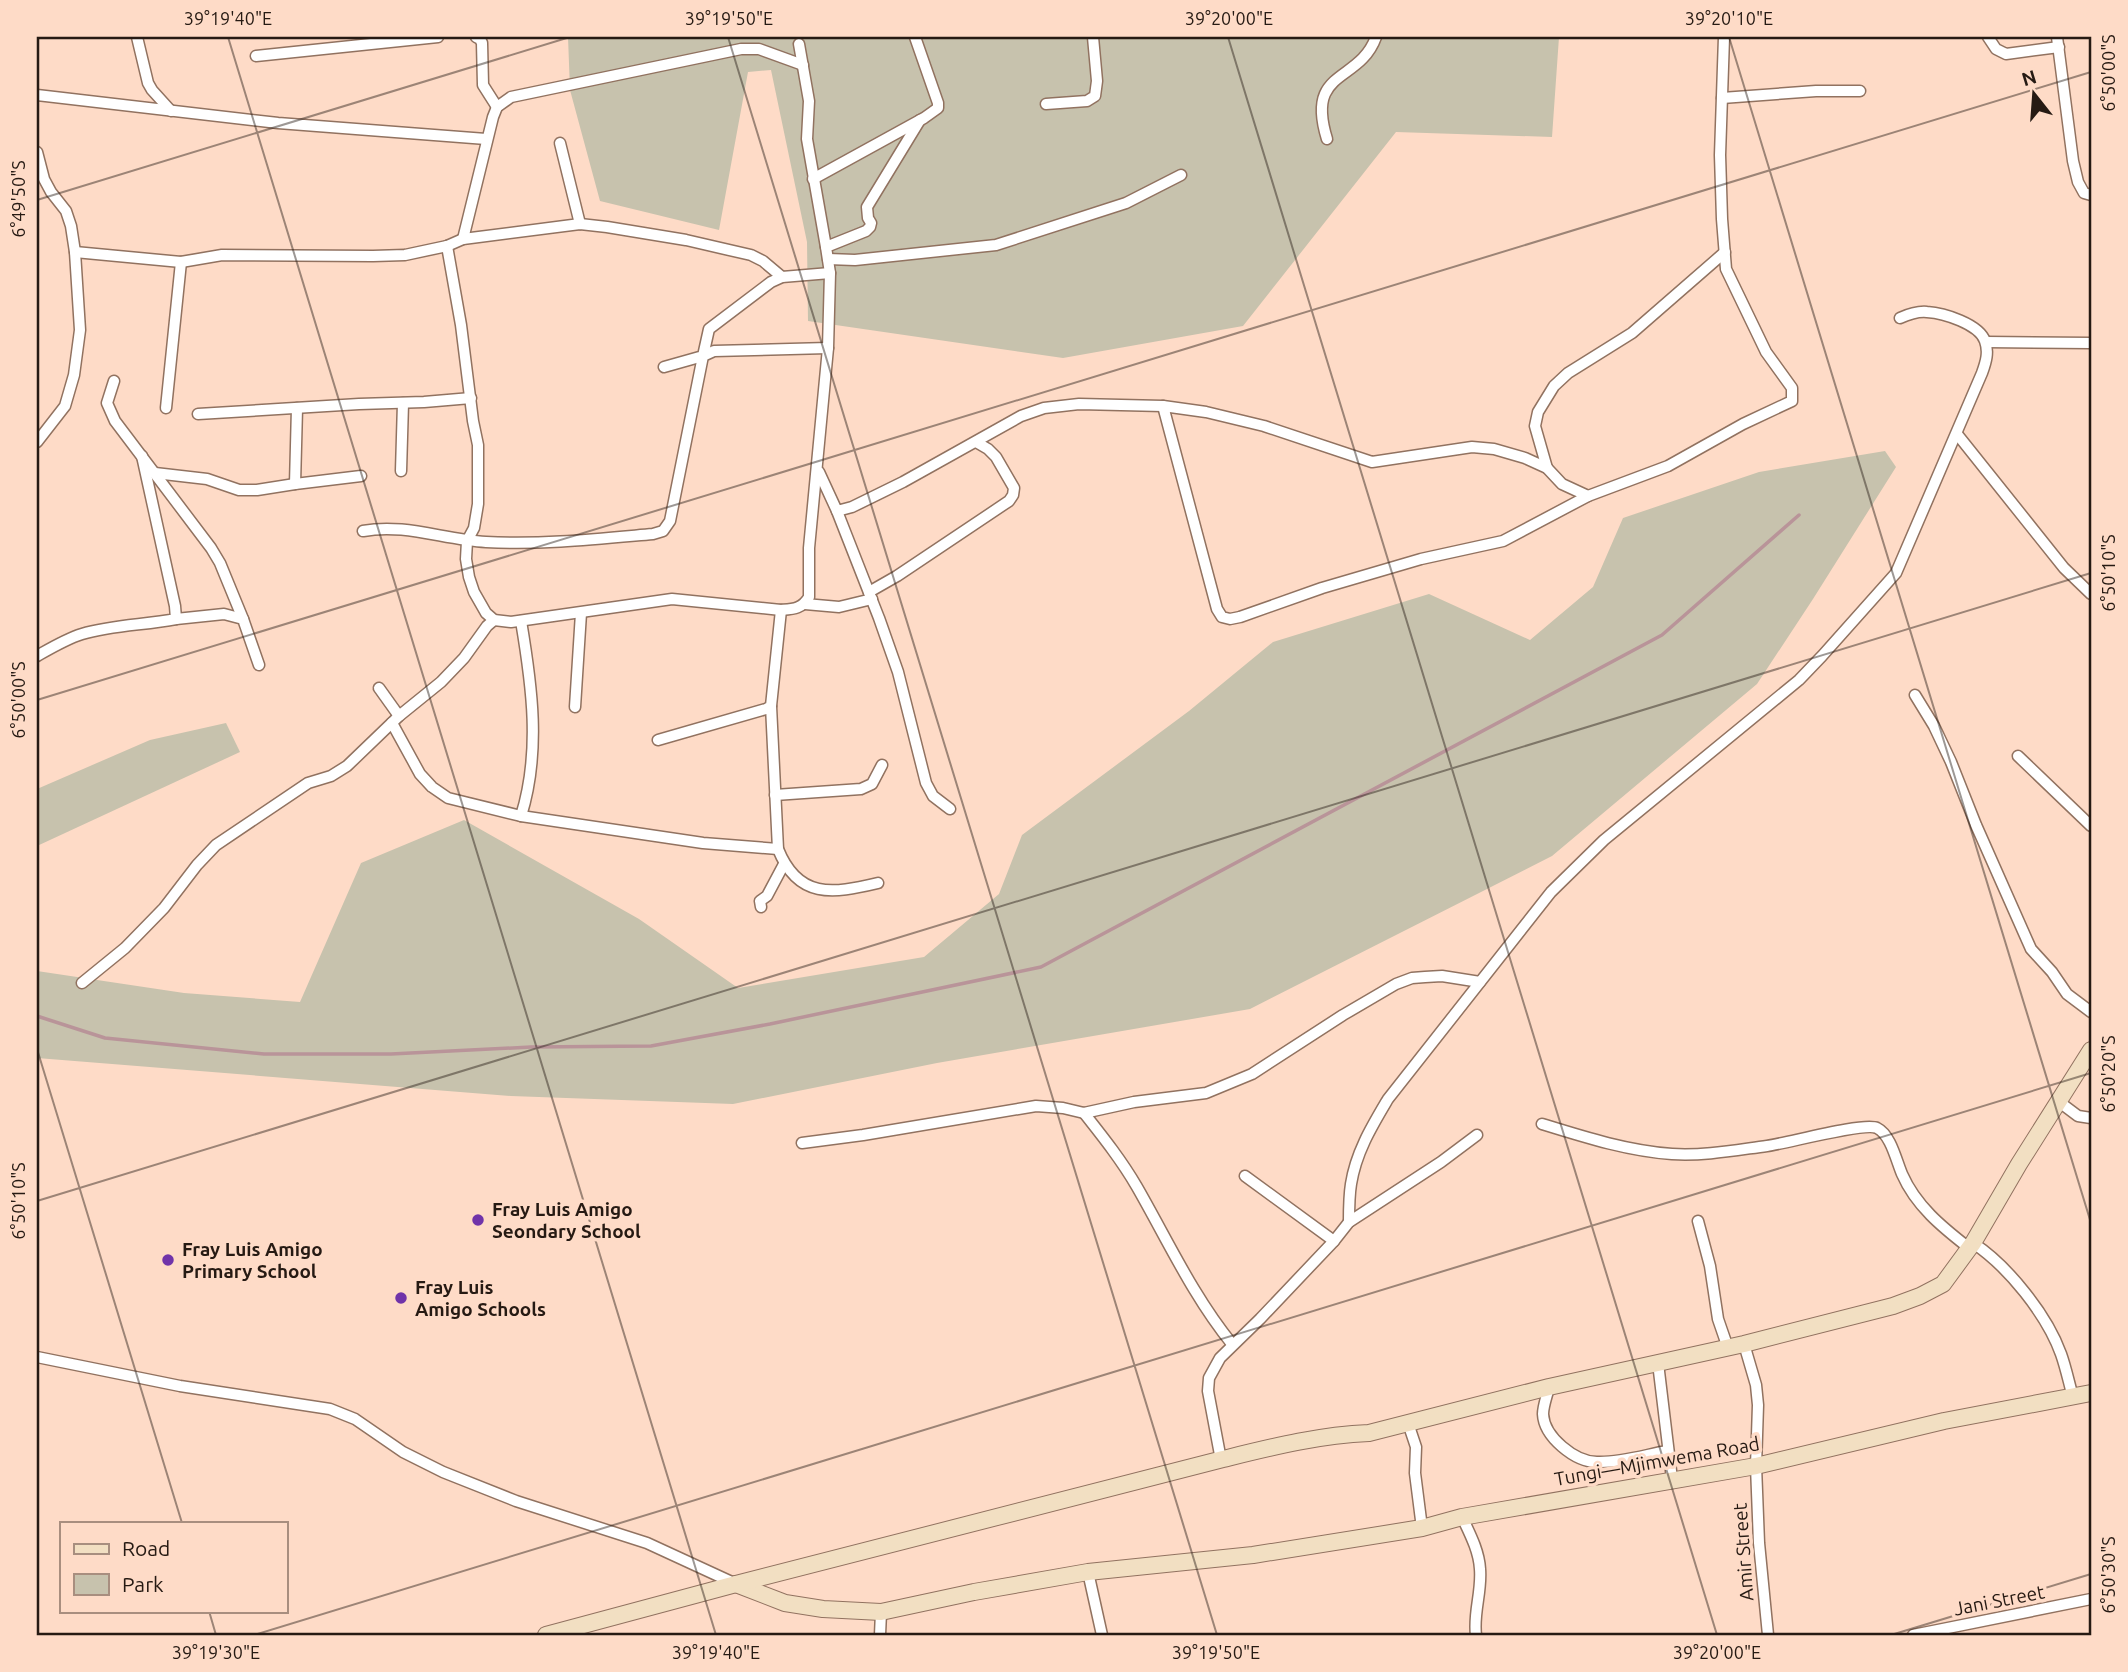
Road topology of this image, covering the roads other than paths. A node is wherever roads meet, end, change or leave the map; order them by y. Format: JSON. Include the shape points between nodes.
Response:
{"nodes":[{"id":1,"x":137,"y":37,"type":"edge"},
{"id":2,"x":438,"y":37,"type":"edge"},
{"id":3,"x":476,"y":37,"type":"edge"},
{"id":4,"x":915,"y":37,"type":"edge"},
{"id":5,"x":1093,"y":37,"type":"edge"},
{"id":6,"x":1376,"y":37,"type":"edge"},
{"id":7,"x":1724,"y":37,"type":"edge"},
{"id":8,"x":1988,"y":37,"type":"edge"},
{"id":9,"x":2058,"y":42,"type":"edge"},
{"id":10,"x":799,"y":44,"type":"dead end"},
{"id":11,"x":256,"y":56,"type":"dead end"},
{"id":12,"x":803,"y":65,"type":"junction"},
{"id":13,"x":1860,"y":91,"type":"dead end"},
{"id":14,"x":37,"y":95,"type":"edge"},
{"id":15,"x":1722,"y":99,"type":"junction"},
{"id":16,"x":1046,"y":104,"type":"dead end"},
{"id":17,"x":497,"y":107,"type":"junction"},
{"id":18,"x":171,"y":111,"type":"junction"},
{"id":19,"x":920,"y":120,"type":"junction"},
{"id":20,"x":486,"y":139,"type":"junction"},
{"id":21,"x":1326,"y":139,"type":"dead end"},
{"id":22,"x":560,"y":143,"type":"dead end"},
{"id":23,"x":37,"y":152,"type":"edge"},
{"id":24,"x":1181,"y":175,"type":"dead end"},
{"id":25,"x":813,"y":178,"type":"junction"},
{"id":26,"x":2091,"y":195,"type":"edge"},
{"id":27,"x":580,"y":224,"type":"junction"},
{"id":28,"x":463,"y":239,"type":"junction"},
{"id":29,"x":447,"y":246,"type":"junction"},
{"id":30,"x":826,"y":247,"type":"junction"},
{"id":31,"x":75,"y":252,"type":"junction"},
{"id":32,"x":1725,"y":252,"type":"junction"},
{"id":33,"x":828,"y":259,"type":"junction"},
{"id":34,"x":181,"y":262,"type":"junction"},
{"id":35,"x":830,"y":273,"type":"junction"},
{"id":36,"x":782,"y":277,"type":"junction"},
{"id":37,"x":1900,"y":318,"type":"dead end"},
{"id":38,"x":1986,"y":342,"type":"junction"},
{"id":39,"x":2091,"y":343,"type":"edge"},
{"id":40,"x":828,"y":348,"type":"junction"},
{"id":41,"x":703,"y":356,"type":"junction"},
{"id":42,"x":664,"y":367,"type":"dead end"},
{"id":43,"x":114,"y":381,"type":"dead end"},
{"id":44,"x":471,"y":398,"type":"junction"},
{"id":45,"x":403,"y":402,"type":"junction"},
{"id":46,"x":1163,"y":406,"type":"junction"},
{"id":47,"x":166,"y":408,"type":"dead end"},
{"id":48,"x":297,"y":408,"type":"junction"},
{"id":49,"x":198,"y":414,"type":"dead end"},
{"id":50,"x":1957,"y":434,"type":"junction"},
{"id":51,"x":37,"y":442,"type":"edge"},
{"id":52,"x":976,"y":442,"type":"junction"},
{"id":53,"x":142,"y":456,"type":"junction"},
{"id":54,"x":1547,"y":468,"type":"junction"},
{"id":55,"x":818,"y":469,"type":"junction"},
{"id":56,"x":401,"y":471,"type":"dead end"},
{"id":57,"x":155,"y":474,"type":"junction"},
{"id":58,"x":361,"y":476,"type":"dead end"},
{"id":59,"x":295,"y":484,"type":"junction"},
{"id":60,"x":1588,"y":496,"type":"junction"},
{"id":61,"x":837,"y":511,"type":"junction"},
{"id":62,"x":363,"y":531,"type":"dead end"},
{"id":63,"x":467,"y":541,"type":"junction"},
{"id":64,"x":2091,"y":594,"type":"edge"},
{"id":65,"x":870,"y":595,"type":"junction"},
{"id":66,"x":805,"y":604,"type":"junction"},
{"id":67,"x":781,"y":610,"type":"junction"},
{"id":68,"x":581,"y":613,"type":"junction"},
{"id":69,"x":176,"y":619,"type":"junction"},
{"id":70,"x":243,"y":619,"type":"junction"},
{"id":71,"x":494,"y":620,"type":"junction"},
{"id":72,"x":521,"y":621,"type":"junction"},
{"id":73,"x":37,"y":656,"type":"edge"},
{"id":74,"x":259,"y":665,"type":"dead end"},
{"id":75,"x":379,"y":688,"type":"dead end"},
{"id":76,"x":1915,"y":695,"type":"dead end"},
{"id":77,"x":771,"y":706,"type":"junction"},
{"id":78,"x":575,"y":708,"type":"dead end"},
{"id":79,"x":396,"y":719,"type":"junction"},
{"id":80,"x":658,"y":740,"type":"dead end"},
{"id":81,"x":2018,"y":756,"type":"dead end"},
{"id":82,"x":882,"y":765,"type":"dead end"},
{"id":83,"x":775,"y":794,"type":"junction"},
{"id":84,"x":950,"y":809,"type":"dead end"},
{"id":85,"x":521,"y":816,"type":"junction"},
{"id":86,"x":2091,"y":826,"type":"edge"},
{"id":87,"x":778,"y":849,"type":"junction"},
{"id":88,"x":784,"y":864,"type":"junction"},
{"id":89,"x":878,"y":883,"type":"dead end"},
{"id":90,"x":761,"y":908,"type":"dead end"},
{"id":91,"x":1480,"y":982,"type":"junction"},
{"id":92,"x":82,"y":983,"type":"dead end"},
{"id":93,"x":2091,"y":1012,"type":"edge"},
{"id":94,"x":2091,"y":1050,"type":"edge"},
{"id":95,"x":2058,"y":1101,"type":"junction"},
{"id":96,"x":1084,"y":1113,"type":"junction"},
{"id":97,"x":2091,"y":1118,"type":"edge"},
{"id":98,"x":1542,"y":1124,"type":"dead end"},
{"id":99,"x":1478,"y":1135,"type":"dead end"},
{"id":100,"x":802,"y":1143,"type":"dead end"},
{"id":101,"x":1245,"y":1177,"type":"dead end"},
{"id":102,"x":1698,"y":1221,"type":"dead end"},
{"id":103,"x":1349,"y":1222,"type":"junction"},
{"id":104,"x":1334,"y":1241,"type":"junction"},
{"id":105,"x":1971,"y":1245,"type":"junction"},
{"id":106,"x":1232,"y":1344,"type":"junction"},
{"id":107,"x":1736,"y":1346,"type":"junction"},
{"id":108,"x":37,"y":1357,"type":"edge"},
{"id":109,"x":1658,"y":1363,"type":"junction"},
{"id":110,"x":1549,"y":1387,"type":"junction"},
{"id":111,"x":2091,"y":1393,"type":"edge"},
{"id":112,"x":2073,"y":1397,"type":"junction"},
{"id":113,"x":1408,"y":1423,"type":"junction"},
{"id":114,"x":1667,"y":1451,"type":"junction"},
{"id":115,"x":1220,"y":1460,"type":"junction"},
{"id":116,"x":1756,"y":1466,"type":"junction"},
{"id":117,"x":1672,"y":1479,"type":"junction"},
{"id":118,"x":1462,"y":1517,"type":"junction"},
{"id":119,"x":1422,"y":1528,"type":"junction"},
{"id":120,"x":1088,"y":1572,"type":"junction"},
{"id":121,"x":736,"y":1584,"type":"junction"},
{"id":122,"x":2091,"y":1599,"type":"edge"},
{"id":123,"x":881,"y":1612,"type":"junction"},
{"id":124,"x":880,"y":1633,"type":"edge"},
{"id":125,"x":546,"y":1635,"type":"edge"},
{"id":126,"x":866,"y":1635,"type":"edge"},
{"id":127,"x":1102,"y":1635,"type":"edge"},
{"id":128,"x":1476,"y":1635,"type":"edge"},
{"id":129,"x":1768,"y":1635,"type":"edge"},
{"id":130,"x":1917,"y":1635,"type":"edge"}],
"edges":[{"from":1,"to":18,"type":"street","via":[[148,83]]},
{"from":2,"to":11,"type":"street"},
{"from":3,"to":17,"type":"street","via":[[483,48],[483,85]]},
{"from":4,"to":19,"type":"street","via":[[938,103],[935,111]]},
{"from":5,"to":16,"type":"street","via":[[1095,96],[1087,101]]},
{"from":6,"to":21,"type":"street","via":[[1364,57],[1327,88],[1321,120]]},
{"from":7,"to":15,"type":"street"},
{"from":8,"to":9,"type":"street","via":[[2006,54]]},
{"from":9,"to":26,"type":"street","via":[[2073,160],[2078,182],[2084,193]]},
{"from":10,"to":12,"type":"street"},
{"from":12,"to":17,"type":"street","via":[[759,49],[741,49],[511,97]]},
{"from":12,"to":25,"type":"street","via":[[810,101],[807,139]]},
{"from":13,"to":15,"type":"street"},
{"from":14,"to":18,"type":"street"},
{"from":15,"to":32,"type":"street","via":[[1720,193]]},
{"from":17,"to":20,"type":"street"},
{"from":18,"to":20,"type":"street"},
{"from":19,"to":25,"type":"street"},
{"from":19,"to":30,"type":"street","via":[[867,207],[870,227]]},
{"from":20,"to":28,"type":"street"},
{"from":22,"to":27,"type":"street"},
{"from":23,"to":31,"type":"street","via":[[44,179],[66,211]]},
{"from":24,"to":33,"type":"street","via":[[1126,203],[996,245]]},
{"from":25,"to":30,"type":"street"},
{"from":27,"to":28,"type":"street"},
{"from":27,"to":36,"type":"street","via":[[686,240],[751,256]]},
{"from":28,"to":29,"type":"street"},
{"from":29,"to":34,"type":"street","via":[[405,255],[222,255]]},
{"from":29,"to":44,"type":"street"},
{"from":30,"to":33,"type":"street"},
{"from":31,"to":34,"type":"street"},
{"from":31,"to":51,"type":"street","via":[[80,330],[74,375],[65,406]]},
{"from":32,"to":54,"type":"street","via":[[1632,333],[1555,386],[1538,412],[1535,426]]},
{"from":32,"to":60,"type":"street","via":[[1726,269],[1766,352],[1791,388],[1791,401],[1668,466]]},
{"from":33,"to":35,"type":"street"},
{"from":34,"to":47,"type":"street"},
{"from":35,"to":36,"type":"street"},
{"from":35,"to":40,"type":"street"},
{"from":36,"to":41,"type":"street","via":[[709,329]]},
{"from":37,"to":38,"type":"street","via":[[1913,312],[1945,316],[1973,326]]},
{"from":38,"to":39,"type":"street"},
{"from":38,"to":50,"type":"street","via":[[1988,355]]},
{"from":40,"to":41,"type":"street","via":[[714,351]]},
{"from":40,"to":55,"type":"street"},
{"from":41,"to":42,"type":"street"},
{"from":41,"to":63,"type":"street","via":[[670,521],[663,531],[572,542]]},
{"from":43,"to":53,"type":"street","via":[[107,403]]},
{"from":44,"to":45,"type":"street"},
{"from":44,"to":63,"type":"street","via":[[478,445],[478,504]]},
{"from":45,"to":48,"type":"street"},
{"from":45,"to":56,"type":"street"},
{"from":46,"to":52,"type":"street","via":[[1044,408]]},
{"from":46,"to":54,"type":"street","via":[[1264,426],[1371,462],[1472,447],[1494,449]]},
{"from":46,"to":60,"type":"street","via":[[1217,609],[1230,619],[1421,559],[1503,541]]},
{"from":48,"to":49,"type":"street"},
{"from":48,"to":59,"type":"street"},
{"from":50,"to":64,"type":"street"},
{"from":50,"to":91,"type":"street","via":[[1896,572],[1799,680],[1604,840],[1551,892]]},
{"from":52,"to":61,"type":"street"},
{"from":52,"to":65,"type":"street","via":[[996,457],[1014,488],[1009,501]]},
{"from":53,"to":57,"type":"street"},
{"from":53,"to":69,"type":"street"},
{"from":54,"to":60,"type":"street","via":[[1562,484]]},
{"from":55,"to":61,"type":"street"},
{"from":55,"to":66,"type":"street"},
{"from":57,"to":59,"type":"street","via":[[207,479],[239,490]]},
{"from":57,"to":70,"type":"street","via":[[211,548]]},
{"from":58,"to":59,"type":"street"},
{"from":61,"to":65,"type":"street"},
{"from":62,"to":63,"type":"street","via":[[399,528]]},
{"from":63,"to":71,"type":"street","via":[[474,592]]},
{"from":65,"to":66,"type":"street","via":[[839,607]]},
{"from":65,"to":84,"type":"street","via":[[898,672],[926,783],[933,796]]},
{"from":66,"to":67,"type":"street"},
{"from":67,"to":68,"type":"street","via":[[672,599]]},
{"from":67,"to":77,"type":"street"},
{"from":68,"to":72,"type":"street"},
{"from":68,"to":78,"type":"street"},
{"from":69,"to":70,"type":"street","via":[[213,614]]},
{"from":69,"to":73,"type":"street","via":[[82,634]]},
{"from":70,"to":74,"type":"street"},
{"from":71,"to":72,"type":"street"},
{"from":71,"to":79,"type":"street","via":[[441,682]]},
{"from":72,"to":85,"type":"street","via":[[534,733],[528,795]]},
{"from":75,"to":79,"type":"street"},
{"from":76,"to":93,"type":"street","via":[[1951,762],[2031,949],[2067,994]]},
{"from":77,"to":80,"type":"street"},
{"from":77,"to":83,"type":"street"},
{"from":79,"to":85,"type":"street","via":[[419,774],[432,787],[448,797]]},
{"from":79,"to":92,"type":"street","via":[[347,766],[308,783],[216,845],[164,908]]},
{"from":81,"to":86,"type":"street"},
{"from":82,"to":83,"type":"street","via":[[872,785],[861,789]]},
{"from":83,"to":87,"type":"street"},
{"from":85,"to":87,"type":"street","via":[[703,843]]},
{"from":87,"to":88,"type":"street"},
{"from":88,"to":89,"type":"street","via":[[794,877],[818,890]]},
{"from":88,"to":90,"type":"street","via":[[760,901]]},
{"from":91,"to":96,"type":"street","via":[[1442,976],[1412,978],[1234,1083],[1206,1093]]},
{"from":91,"to":103,"type":"street","via":[[1369,1130],[1350,1186]]},
{"from":94,"to":95,"type":"street"},
{"from":95,"to":97,"type":"street","via":[[2078,1116]]},
{"from":95,"to":105,"type":"street"},
{"from":96,"to":100,"type":"street","via":[[1036,1106]]},
{"from":96,"to":106,"type":"street","via":[[1120,1160],[1188,1281]]},
{"from":98,"to":105,"type":"street","via":[[1596,1141],[1670,1154],[1707,1154],[1875,1127],[1884,1133],[1923,1208]]},
{"from":99,"to":103,"type":"street"},
{"from":101,"to":104,"type":"street"},
{"from":102,"to":107,"type":"street","name":"Amir Street","via":[[1718,1319]]},
{"from":103,"to":104,"type":"street"},
{"from":104,"to":106,"type":"street"},
{"from":105,"to":107,"type":"street","via":[[1942,1284],[1920,1296]]},
{"from":105,"to":112,"type":"street","via":[[1984,1250],[2005,1270],[2049,1328]]},
{"from":106,"to":115,"type":"street","via":[[1209,1378]]},
{"from":107,"to":109,"type":"street"},
{"from":107,"to":116,"type":"street","name":"Amir Street","via":[[1756,1385]]},
{"from":108,"to":121,"type":"street","via":[[180,1386],[330,1409],[443,1472],[647,1543]]},
{"from":109,"to":110,"type":"street"},
{"from":109,"to":114,"type":"street"},
{"from":110,"to":113,"type":"street"},
{"from":110,"to":114,"type":"street","via":[[1543,1414],[1550,1434],[1579,1457],[1595,1463]]},
{"from":111,"to":112,"type":"street","name":"Tungi—Mjimwema Road"},
{"from":112,"to":116,"type":"street","name":"Tungi—Mjimwema Road","via":[[1944,1421]]},
{"from":113,"to":115,"type":"street"},
{"from":113,"to":119,"type":"street","via":[[1415,1441]]},
{"from":114,"to":117,"type":"street"},
{"from":115,"to":121,"type":"street"},
{"from":116,"to":117,"type":"street","name":"Tungi—Mjimwema Road"},
{"from":116,"to":129,"type":"street","name":"Amir Street"},
{"from":117,"to":118,"type":"street","name":"Tungi—Mjimwema Road"},
{"from":118,"to":119,"type":"street","name":"Tungi—Mjimwema Road"},
{"from":118,"to":128,"type":"street","via":[[1480,1570]]},
{"from":119,"to":120,"type":"street","name":"Tungi—Mjimwema Road","via":[[1228,1558]]},
{"from":120,"to":123,"type":"street","name":"Tungi—Mjimwema Road"},
{"from":120,"to":127,"type":"street"},
{"from":121,"to":123,"type":"street","name":"Tungi—Mjimwema Road","via":[[785,1603]]},
{"from":121,"to":125,"type":"street"},
{"from":122,"to":130,"type":"street","name":"Jani Street"},
{"from":123,"to":124,"type":"street"},
{"from":124,"to":126,"type":"street"}]}
